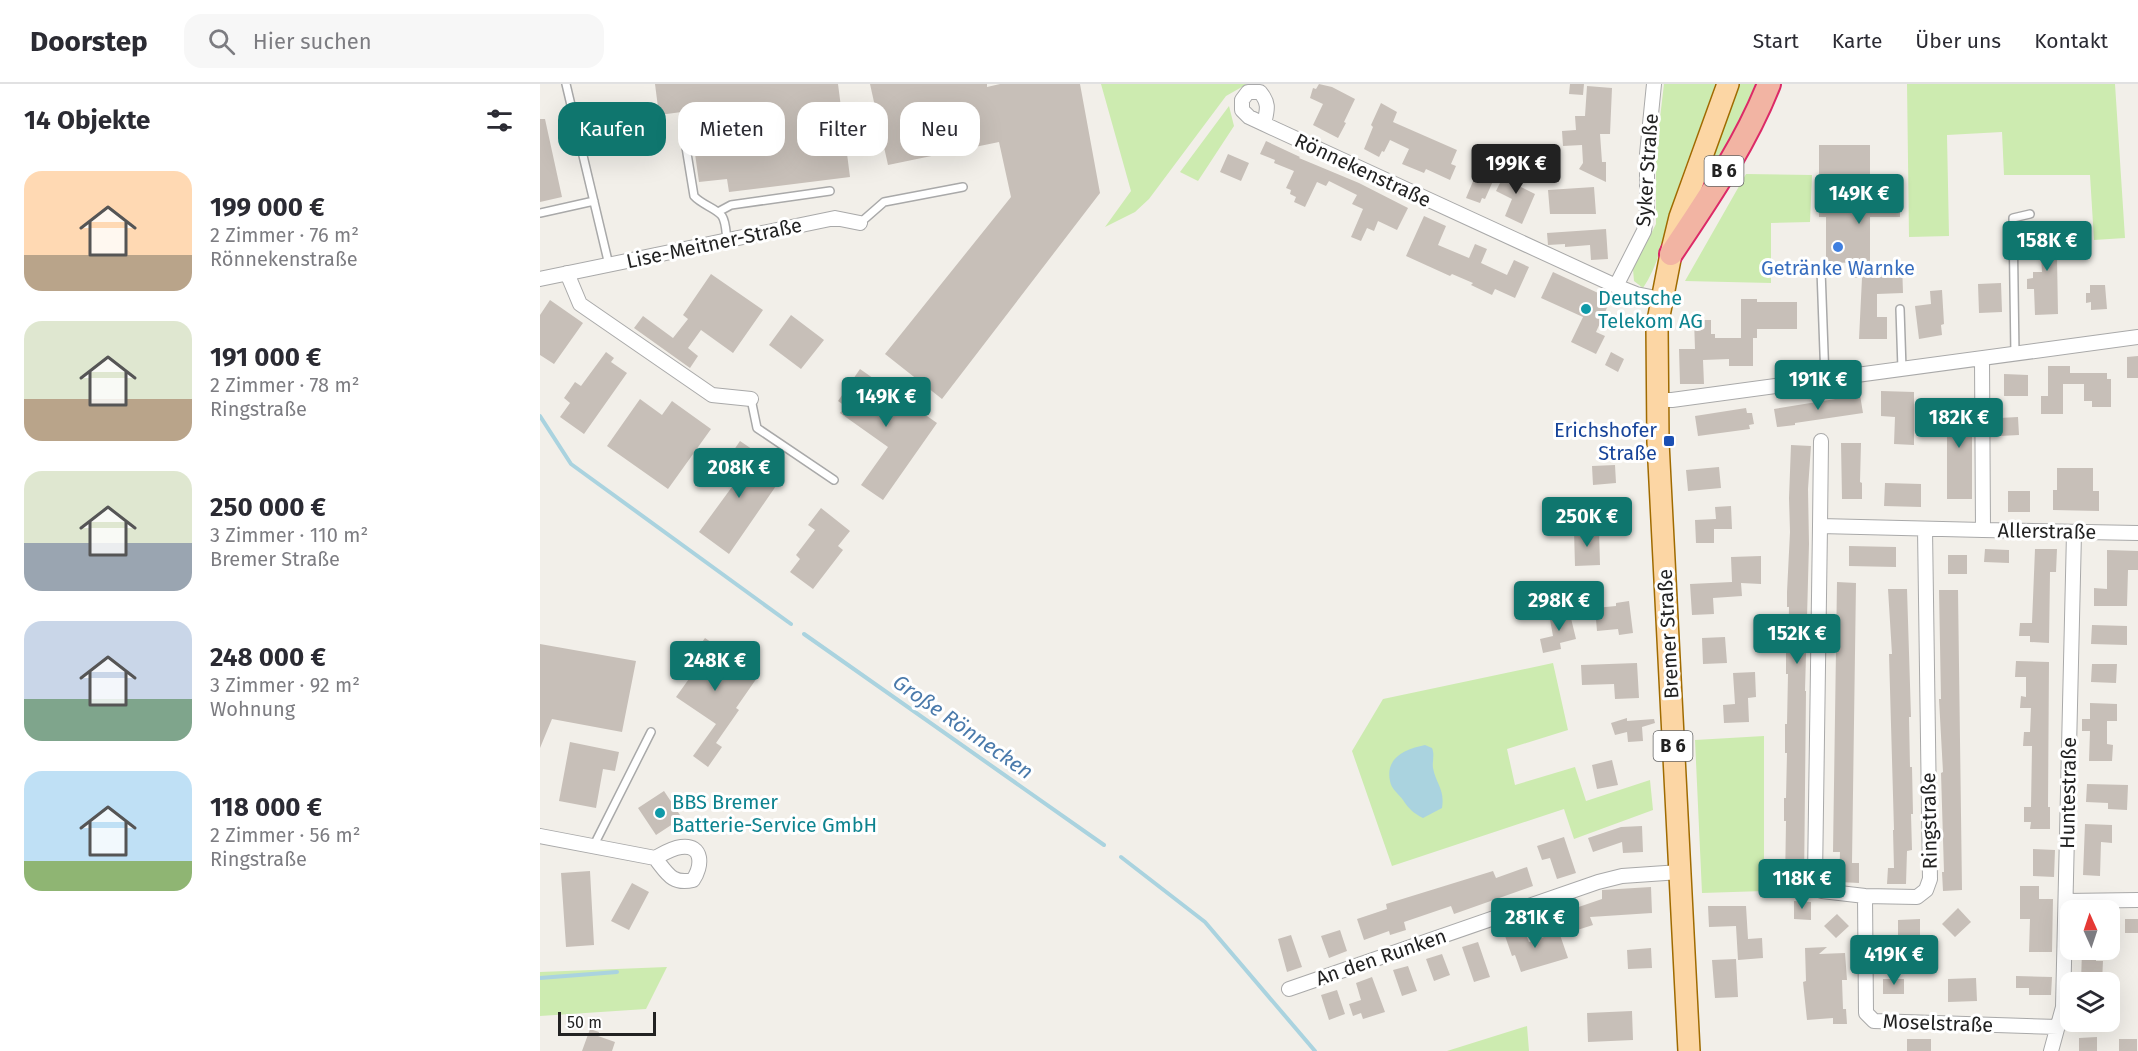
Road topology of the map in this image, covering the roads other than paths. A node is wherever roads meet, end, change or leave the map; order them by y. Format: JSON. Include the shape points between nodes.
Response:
{"nodes":[{"id":1,"x":566,"y":84,"type":"edge"},
{"id":2,"x":1654,"y":84,"type":"edge"},
{"id":3,"x":1728,"y":84,"type":"edge"},
{"id":4,"x":1769,"y":84,"type":"edge"},
{"id":5,"x":1263,"y":124,"type":"dead end"},
{"id":6,"x":687,"y":156,"type":"edge"},
{"id":7,"x":963,"y":187,"type":"dead end"},
{"id":8,"x":830,"y":191,"type":"dead end"},
{"id":9,"x":594,"y":201,"type":"junction"},
{"id":10,"x":718,"y":212,"type":"junction"},
{"id":11,"x":540,"y":213,"type":"edge"},
{"id":12,"x":2030,"y":214,"type":"dead end"},
{"id":13,"x":860,"y":223,"type":"joint"},
{"id":14,"x":727,"y":240,"type":"junction"},
{"id":15,"x":1671,"y":254,"type":"junction"},
{"id":16,"x":609,"y":265,"type":"junction"},
{"id":17,"x":1834,"y":269,"type":"dead end"},
{"id":18,"x":567,"y":273,"type":"junction"},
{"id":19,"x":540,"y":279,"type":"edge"},
{"id":20,"x":1616,"y":286,"type":"junction"},
{"id":21,"x":1661,"y":299,"type":"junction"},
{"id":22,"x":1900,"y":309,"type":"dead end"},
{"id":23,"x":2138,"y":338,"type":"edge"},
{"id":24,"x":2015,"y":355,"type":"junction"},
{"id":25,"x":1982,"y":359,"type":"junction"},
{"id":26,"x":1902,"y":369,"type":"junction"},
{"id":27,"x":1825,"y":380,"type":"junction"},
{"id":28,"x":751,"y":399,"type":"joint"},
{"id":29,"x":1657,"y":400,"type":"junction"},
{"id":30,"x":1821,"y":441,"type":"dead end"},
{"id":31,"x":834,"y":480,"type":"dead end"},
{"id":32,"x":1820,"y":526,"type":"junction"},
{"id":33,"x":1925,"y":529,"type":"junction"},
{"id":34,"x":1983,"y":530,"type":"junction"},
{"id":35,"x":2074,"y":533,"type":"junction"},
{"id":36,"x":2138,"y":533,"type":"edge"},
{"id":37,"x":651,"y":732,"type":"dead end"},
{"id":38,"x":540,"y":836,"type":"edge"},
{"id":39,"x":593,"y":847,"type":"junction"},
{"id":40,"x":655,"y":858,"type":"dead end"},
{"id":41,"x":1680,"y":872,"type":"junction"},
{"id":42,"x":1865,"y":896,"type":"junction"},
{"id":43,"x":2066,"y":900,"type":"edge"},
{"id":44,"x":2120,"y":900,"type":"edge"},
{"id":45,"x":2138,"y":900,"type":"edge"},
{"id":46,"x":2064,"y":960,"type":"edge"},
{"id":47,"x":1290,"y":989,"type":"dead end"},
{"id":48,"x":2058,"y":1027,"type":"junction"},
{"id":49,"x":1689,"y":1051,"type":"edge"},
{"id":50,"x":2051,"y":1051,"type":"edge"}],
"edges":[{"from":1,"to":9,"type":"lane"},
{"from":2,"to":20,"type":"street","name":"Syker Straße","via":[[1644,231]]},
{"from":3,"to":15,"type":"main road","name":"Bremer Straße","number":"B 6","via":[[1683,206]]},
{"from":4,"to":15,"type":"highway","number":"B 6","via":[[1746,136]]},
{"from":5,"to":20,"type":"street","name":"Rönnekenstraße"},
{"from":6,"to":10,"type":"lane","via":[[694,196]]},
{"from":7,"to":13,"type":"lane","via":[[884,202]]},
{"from":8,"to":10,"type":"lane","via":[[732,205]]},
{"from":9,"to":11,"type":"lane"},
{"from":9,"to":16,"type":"lane"},
{"from":10,"to":14,"type":"lane"},
{"from":12,"to":24,"type":"lane","via":[[2013,218]]},
{"from":13,"to":14,"type":"street","name":"Lise-Meitner-Straße","via":[[835,218]]},
{"from":14,"to":16,"type":"street","name":"Lise-Meitner-Straße"},
{"from":15,"to":21,"type":"main road","name":"Bremer Straße","number":"B 6"},
{"from":16,"to":18,"type":"street","name":"Lise-Meitner-Straße"},
{"from":17,"to":27,"type":"lane","via":[[1821,270]]},
{"from":18,"to":19,"type":"street","name":"Lise-Meitner-Straße"},
{"from":18,"to":28,"type":"street","via":[[580,304],[712,395]]},
{"from":20,"to":21,"type":"street","name":"Rönnekenstraße"},
{"from":21,"to":29,"type":"main road","name":"Bremer Straße","number":"B 6"},
{"from":22,"to":26,"type":"lane"},
{"from":23,"to":24,"type":"street"},
{"from":24,"to":25,"type":"street"},
{"from":25,"to":26,"type":"street"},
{"from":25,"to":34,"type":"street","name":"Allerstraße"},
{"from":26,"to":27,"type":"street"},
{"from":27,"to":29,"type":"street"},
{"from":28,"to":31,"type":"lane","via":[[757,428]]},
{"from":29,"to":41,"type":"main road","name":"Bremer Straße","number":"B 6"},
{"from":30,"to":32,"type":"street","name":"Ringstraße"},
{"from":32,"to":33,"type":"street"},
{"from":32,"to":42,"type":"street","name":"Ringstraße","via":[[1815,878],[1822,891]]},
{"from":33,"to":34,"type":"street"},
{"from":33,"to":42,"type":"street","name":"Ringstraße","via":[[1930,879],[1926,890],[1917,897]]},
{"from":34,"to":35,"type":"street","name":"Allerstraße"},
{"from":35,"to":36,"type":"street","name":"Allerstraße"},
{"from":35,"to":43,"type":"street","name":"Huntestraße"},
{"from":37,"to":39,"type":"lane"},
{"from":38,"to":39,"type":"street"},
{"from":39,"to":40,"type":"street"},
{"from":41,"to":47,"type":"street","name":"An den Runken","via":[[1622,876],[1598,882]]},
{"from":41,"to":49,"type":"main road","name":"Bremer Straße","number":"B 6"},
{"from":42,"to":48,"type":"street","name":"Moselstraße","via":[[1866,1013],[1874,1021]]},
{"from":44,"to":45,"type":"street"},
{"from":46,"to":48,"type":"street","name":"Huntestraße","via":[[2063,1007]]},
{"from":48,"to":50,"type":"street","name":"Huntestraße"}]}
